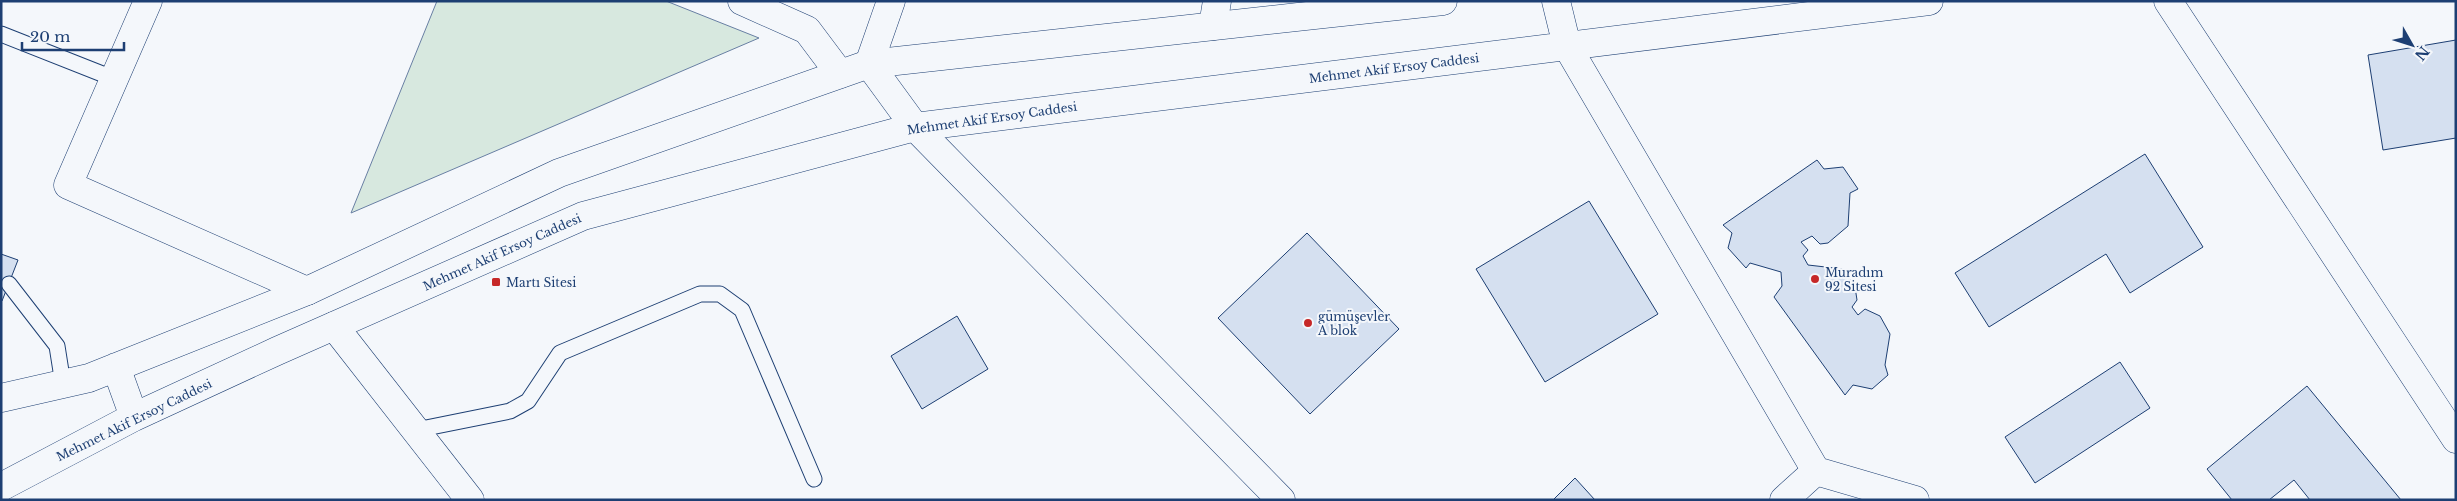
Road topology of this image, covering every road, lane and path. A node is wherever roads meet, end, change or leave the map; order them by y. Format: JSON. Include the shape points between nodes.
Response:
{"nodes":[{"id":1,"x":148,"y":1,"type":"edge"},
{"id":2,"x":742,"y":1,"type":"edge"},
{"id":3,"x":891,"y":1,"type":"edge"},
{"id":4,"x":1443,"y":1,"type":"edge"},
{"id":5,"x":1556,"y":1,"type":"edge"},
{"id":6,"x":1929,"y":1,"type":"edge"},
{"id":7,"x":2168,"y":1,"type":"edge"},
{"id":8,"x":1215,"y":14,"type":"edge"},
{"id":9,"x":1,"y":34,"type":"edge"},
{"id":10,"x":1567,"y":46,"type":"junction"},
{"id":11,"x":869,"y":64,"type":"junction"},
{"id":12,"x":840,"y":74,"type":"junction"},
{"id":13,"x":114,"y":78,"type":"junction"},
{"id":14,"x":915,"y":127,"type":"junction"},
{"id":15,"x":9,"y":284,"type":"dead end"},
{"id":16,"x":307,"y":291,"type":"junction"},
{"id":17,"x":334,"y":326,"type":"junction"},
{"id":18,"x":116,"y":367,"type":"junction"},
{"id":19,"x":63,"y":384,"type":"junction"},
{"id":20,"x":1,"y":398,"type":"edge"},
{"id":21,"x":134,"y":417,"type":"junction"},
{"id":22,"x":416,"y":430,"type":"junction"},
{"id":23,"x":2456,"y":439,"type":"edge"},
{"id":24,"x":1816,"y":471,"type":"junction"},
{"id":25,"x":814,"y":479,"type":"dead end"},
{"id":26,"x":1,"y":488,"type":"edge"},
{"id":27,"x":470,"y":500,"type":"edge"},
{"id":28,"x":1281,"y":500,"type":"edge"},
{"id":29,"x":1784,"y":500,"type":"edge"},
{"id":30,"x":1915,"y":500,"type":"edge"}],
"edges":[{"from":1,"to":13,"type":"main road"},
{"from":2,"to":12,"type":"main road","via":[[807,30]]},
{"from":3,"to":11,"type":"main road"},
{"from":4,"to":8,"type":"main road"},
{"from":5,"to":10,"type":"main road"},
{"from":6,"to":10,"type":"main road","name":"Mehmet Akif Ersoy Caddesi"},
{"from":7,"to":23,"type":"main road"},
{"from":8,"to":11,"type":"main road"},
{"from":9,"to":13,"type":"lane"},
{"from":10,"to":14,"type":"main road","name":"Mehmet Akif Ersoy Caddesi"},
{"from":10,"to":24,"type":"main road"},
{"from":11,"to":12,"type":"main road"},
{"from":11,"to":14,"type":"main road"},
{"from":12,"to":16,"type":"main road","via":[[559,174]]},
{"from":13,"to":16,"type":"main road","via":[[68,185]]},
{"from":14,"to":17,"type":"main road","name":"Mehmet Akif Ersoy Caddesi","via":[[582,216]]},
{"from":14,"to":28,"type":"main road"},
{"from":15,"to":19,"type":"lane","via":[[56,346]]},
{"from":16,"to":18,"type":"main road"},
{"from":17,"to":21,"type":"main road","name":"Mehmet Akif Ersoy Caddesi"},
{"from":17,"to":22,"type":"main road"},
{"from":18,"to":19,"type":"main road"},
{"from":18,"to":21,"type":"main road"},
{"from":19,"to":20,"type":"main road"},
{"from":21,"to":26,"type":"main road","name":"Mehmet Akif Ersoy Caddesi"},
{"from":22,"to":25,"type":"lane","via":[[510,411],[528,401],[560,353],[700,294],[720,294],[742,310]]},
{"from":22,"to":27,"type":"main road"},
{"from":24,"to":29,"type":"main road"},
{"from":24,"to":30,"type":"main road"}]}
